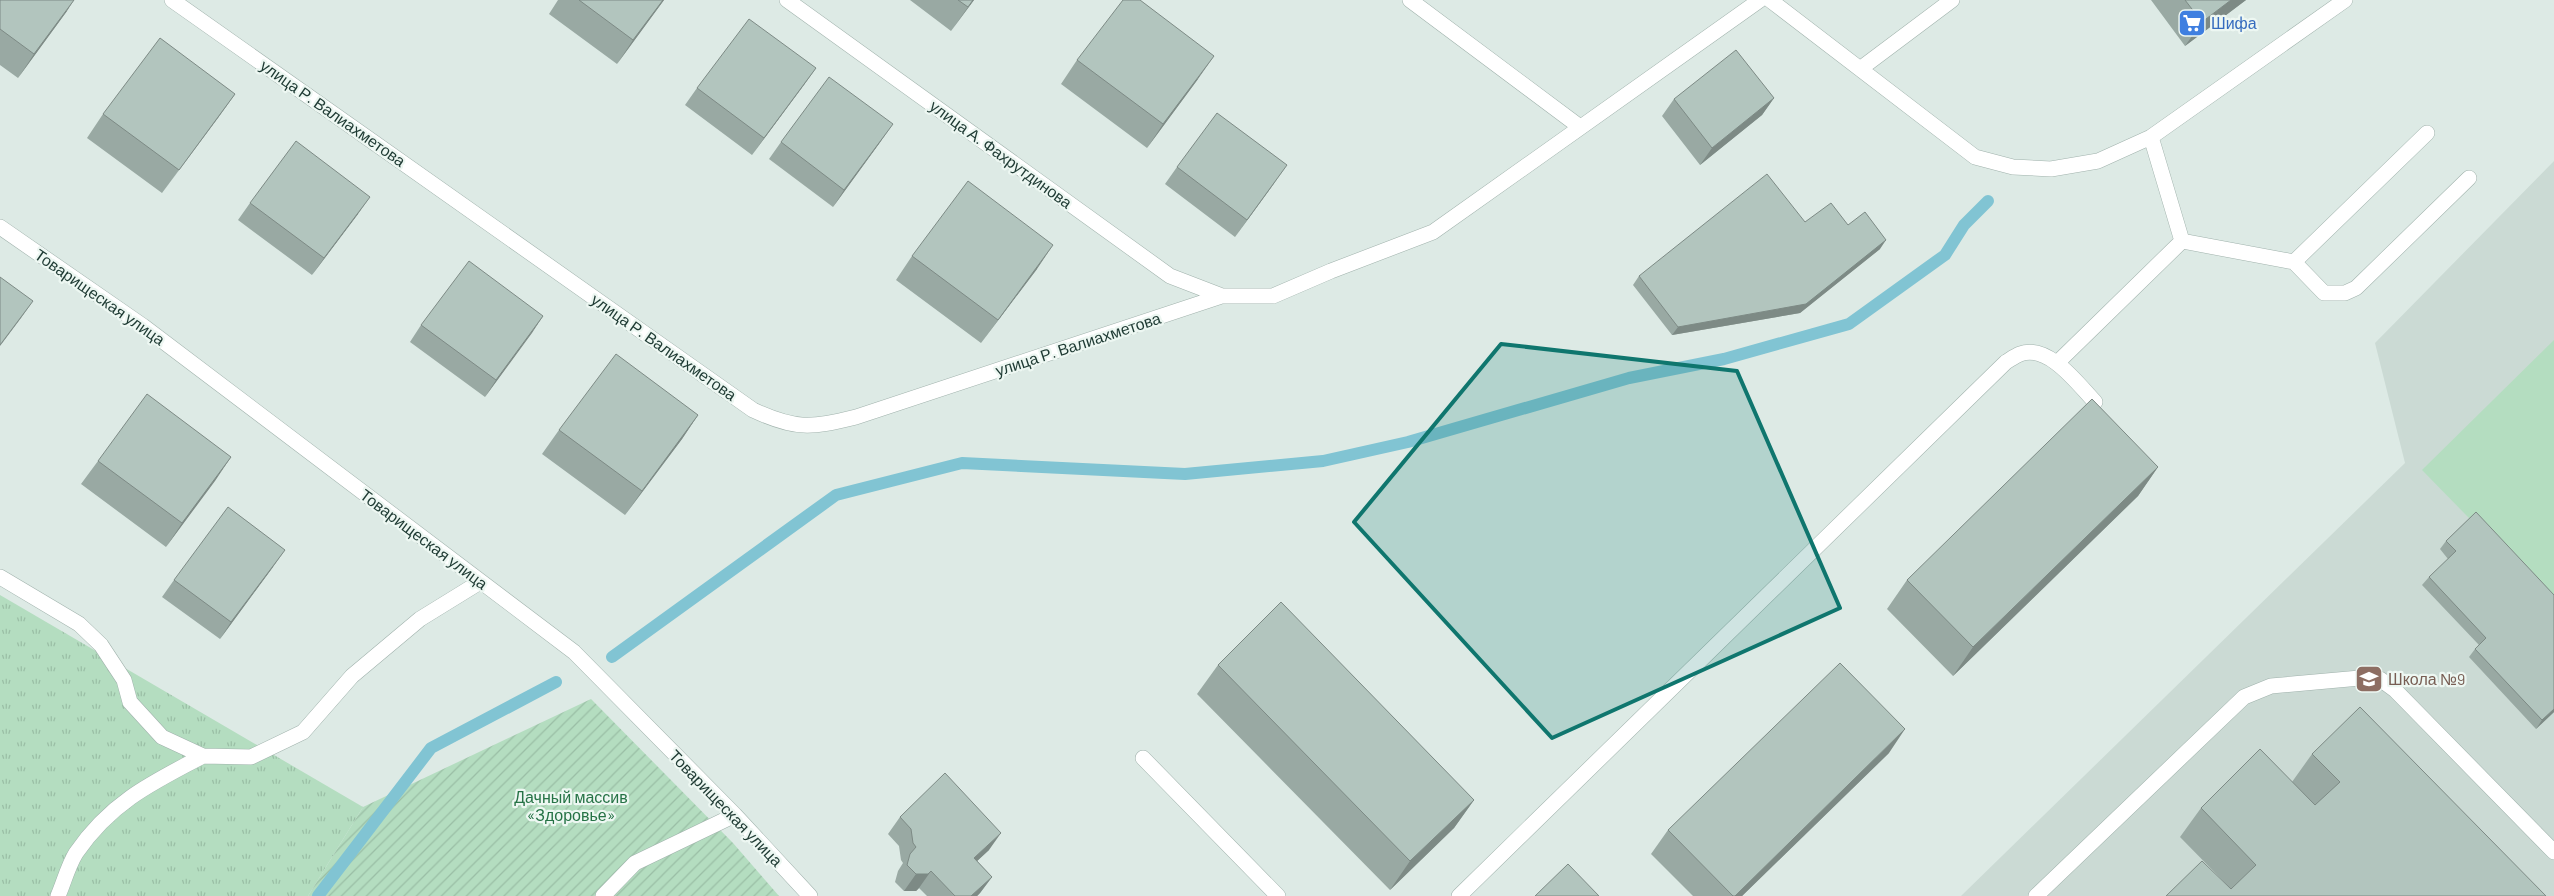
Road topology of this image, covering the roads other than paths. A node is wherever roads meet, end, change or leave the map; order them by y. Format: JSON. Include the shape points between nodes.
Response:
{"nodes":[{"id":1,"x":172,"y":0,"type":"edge"},
{"id":2,"x":787,"y":0,"type":"edge"},
{"id":3,"x":1410,"y":0,"type":"edge"},
{"id":4,"x":1760,"y":0,"type":"edge"},
{"id":5,"x":1770,"y":0,"type":"edge"},
{"id":6,"x":1952,"y":0,"type":"edge"},
{"id":7,"x":2345,"y":0,"type":"edge"},
{"id":8,"x":1860,"y":69,"type":"junction"},
{"id":9,"x":1580,"y":127,"type":"junction"},
{"id":10,"x":2427,"y":133,"type":"dead end"},
{"id":11,"x":2151,"y":137,"type":"junction"},
{"id":12,"x":2469,"y":178,"type":"dead end"},
{"id":13,"x":0,"y":227,"type":"edge"},
{"id":14,"x":2182,"y":241,"type":"junction"},
{"id":15,"x":2294,"y":262,"type":"junction"},
{"id":16,"x":1222,"y":296,"type":"junction"},
{"id":17,"x":2057,"y":363,"type":"junction"},
{"id":18,"x":2095,"y":402,"type":"edge"},
{"id":19,"x":0,"y":577,"type":"edge"},
{"id":20,"x":480,"y":582,"type":"junction"},
{"id":21,"x":203,"y":756,"type":"junction"},
{"id":22,"x":1143,"y":758,"type":"dead end"},
{"id":23,"x":735,"y":815,"type":"junction"},
{"id":24,"x":2554,"y":852,"type":"edge"},
{"id":25,"x":58,"y":896,"type":"edge"},
{"id":26,"x":603,"y":896,"type":"edge"},
{"id":27,"x":810,"y":896,"type":"edge"},
{"id":28,"x":1278,"y":896,"type":"edge"},
{"id":29,"x":1460,"y":896,"type":"edge"},
{"id":30,"x":2036,"y":896,"type":"edge"}],
"edges":[{"from":1,"to":16,"type":"street","name":"улица Р. Валиахметова","via":[[753,410],[781,422],[818,426],[856,417]]},
{"from":2,"to":16,"type":"street","name":"улица А. Фахрутдинова","via":[[1170,276]]},
{"from":3,"to":9,"type":"street"},
{"from":4,"to":9,"type":"street"},
{"from":5,"to":8,"type":"street"},
{"from":6,"to":8,"type":"street"},
{"from":7,"to":11,"type":"street"},
{"from":8,"to":11,"type":"street","via":[[1975,157],[2013,167],[2051,169],[2098,161]]},
{"from":9,"to":16,"type":"street","via":[[1433,232],[1331,270],[1273,296]]},
{"from":10,"to":15,"type":"street"},
{"from":11,"to":14,"type":"street"},
{"from":12,"to":15,"type":"street","via":[[2356,288],[2345,293],[2324,292]]},
{"from":13,"to":20,"type":"street","name":"Товарищеская улица","via":[[143,326]]},
{"from":14,"to":15,"type":"street"},
{"from":14,"to":17,"type":"street"},
{"from":17,"to":18,"type":"street"},
{"from":17,"to":29,"type":"street","via":[[2037,352],[2021,353],[2006,362]]},
{"from":19,"to":21,"type":"street","via":[[79,624],[101,645],[124,680],[130,702],[162,737]]},
{"from":20,"to":21,"type":"street","via":[[420,619],[352,676],[303,732],[252,756]]},
{"from":20,"to":23,"type":"street","name":"Товарищеская улица","via":[[574,652]]},
{"from":21,"to":25,"type":"street","via":[[139,790],[101,822],[75,855]]},
{"from":22,"to":28,"type":"street"},
{"from":23,"to":26,"type":"street","via":[[636,863]]},
{"from":23,"to":27,"type":"street","name":"Товарищеская улица"},
{"from":24,"to":30,"type":"street","via":[[2395,690],[2380,679],[2360,678],[2271,686],[2244,697]]}]}
